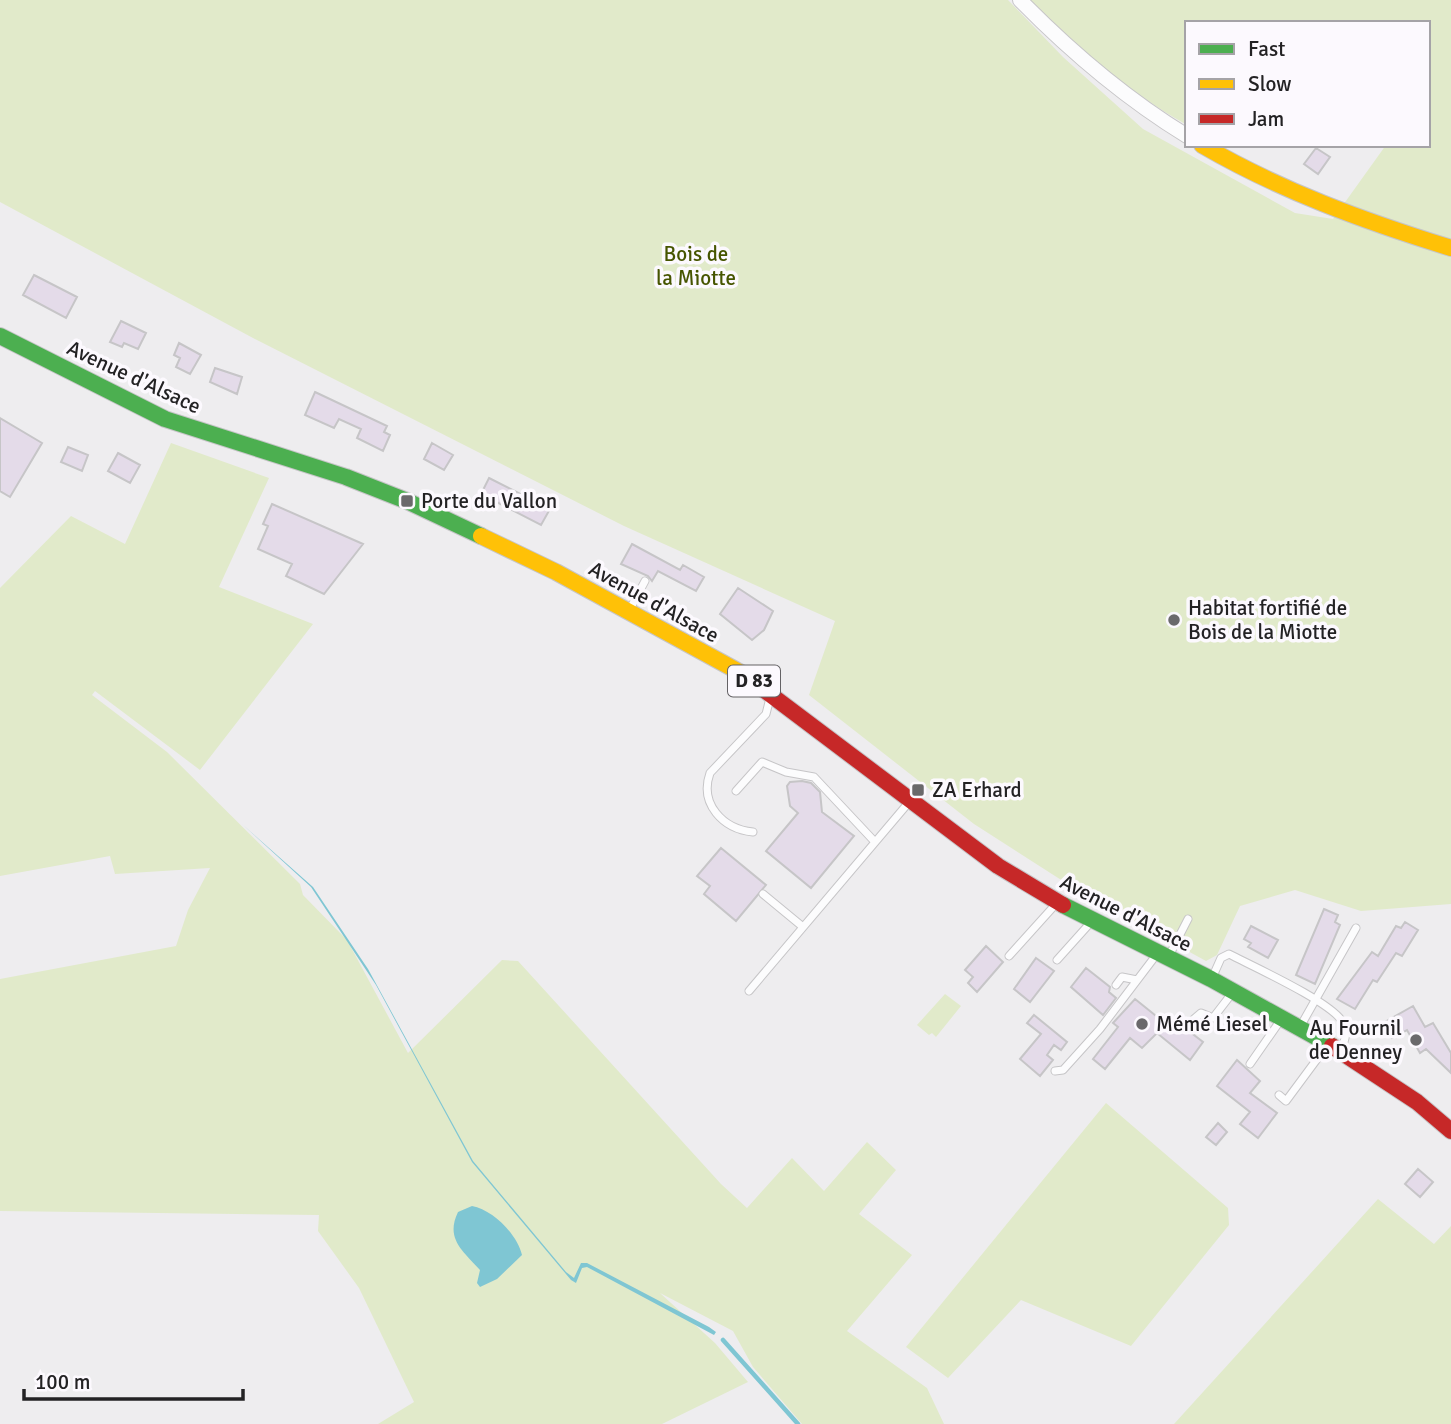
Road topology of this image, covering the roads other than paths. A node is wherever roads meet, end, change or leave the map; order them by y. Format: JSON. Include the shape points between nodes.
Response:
{"nodes":[{"id":1,"x":1020,"y":0,"type":"edge"},
{"id":2,"x":1185,"y":135,"type":"edge"},
{"id":3,"x":1205,"y":147,"type":"edge"},
{"id":4,"x":1451,"y":248,"type":"edge"},
{"id":5,"x":0,"y":336,"type":"edge"},
{"id":6,"x":645,"y":581,"type":"dead end"},
{"id":7,"x":628,"y":611,"type":"junction"},
{"id":8,"x":771,"y":694,"type":"junction"},
{"id":9,"x":736,"y":791,"type":"dead end"},
{"id":10,"x":910,"y":800,"type":"junction"},
{"id":11,"x":753,"y":832,"type":"dead end"},
{"id":12,"x":875,"y":842,"type":"junction"},
{"id":13,"x":763,"y":894,"type":"dead end"},
{"id":14,"x":1058,"y":902,"type":"junction"},
{"id":15,"x":1188,"y":919,"type":"dead end"},
{"id":16,"x":1092,"y":920,"type":"junction"},
{"id":17,"x":803,"y":927,"type":"junction"},
{"id":18,"x":1356,"y":928,"type":"dead end"},
{"id":19,"x":1009,"y":956,"type":"dead end"},
{"id":20,"x":1163,"y":956,"type":"junction"},
{"id":21,"x":1057,"y":960,"type":"dead end"},
{"id":22,"x":1211,"y":979,"type":"junction"},
{"id":23,"x":1137,"y":980,"type":"junction"},
{"id":24,"x":1116,"y":985,"type":"dead end"},
{"id":25,"x":749,"y":991,"type":"dead end"},
{"id":26,"x":1233,"y":991,"type":"junction"},
{"id":27,"x":1317,"y":1001,"type":"junction"},
{"id":28,"x":1283,"y":1018,"type":"junction"},
{"id":29,"x":1188,"y":1024,"type":"dead end"},
{"id":30,"x":1300,"y":1027,"type":"junction"},
{"id":31,"x":1334,"y":1047,"type":"junction"},
{"id":32,"x":1250,"y":1064,"type":"dead end"},
{"id":33,"x":1055,"y":1071,"type":"dead end"},
{"id":34,"x":1279,"y":1096,"type":"dead end"},
{"id":35,"x":1451,"y":1131,"type":"edge"}],
"edges":[{"from":1,"to":2,"type":"street","via":[[1069,49],[1143,109]]},
{"from":3,"to":4,"type":"main road","via":[[1239,169],[1348,215]]},
{"from":5,"to":7,"type":"main road","name":"Avenue d'Alsace","number":"D 83","via":[[165,419],[407,501]]},
{"from":6,"to":7,"type":"lane"},
{"from":7,"to":8,"type":"main road","name":"Avenue d'Alsace","number":"D 83"},
{"from":8,"to":10,"type":"main road","name":"Avenue d'Alsace","number":"D 83"},
{"from":8,"to":11,"type":"lane","via":[[766,714],[710,773],[707,782],[713,811],[740,831]]},
{"from":9,"to":12,"type":"lane","via":[[762,762],[814,777]]},
{"from":10,"to":12,"type":"lane"},
{"from":10,"to":14,"type":"main road","name":"Avenue d'Alsace","number":"D 83","via":[[998,866]]},
{"from":12,"to":17,"type":"lane"},
{"from":13,"to":17,"type":"lane"},
{"from":14,"to":16,"type":"main road","name":"Avenue d'Alsace","number":"D 83"},
{"from":14,"to":19,"type":"lane"},
{"from":15,"to":20,"type":"lane"},
{"from":16,"to":20,"type":"main road","name":"Avenue d'Alsace","number":"D 83"},
{"from":16,"to":21,"type":"lane"},
{"from":17,"to":25,"type":"lane"},
{"from":18,"to":27,"type":"lane"},
{"from":20,"to":22,"type":"main road","name":"Avenue d'Alsace","number":"D 83"},
{"from":20,"to":23,"type":"lane"},
{"from":22,"to":26,"type":"main road","name":"Avenue d'Alsace","number":"D 83"},
{"from":22,"to":27,"type":"lane","via":[[1221,958],[1229,954]]},
{"from":23,"to":24,"type":"lane","via":[[1122,977]]},
{"from":23,"to":33,"type":"lane","via":[[1100,1029],[1063,1070]]},
{"from":26,"to":28,"type":"main road","name":"Avenue d'Alsace","number":"D 83"},
{"from":26,"to":29,"type":"lane","via":[[1213,1018],[1201,1013]]},
{"from":27,"to":30,"type":"lane"},
{"from":27,"to":31,"type":"lane","via":[[1344,1024],[1346,1038]]},
{"from":28,"to":30,"type":"main road","name":"Avenue d'Alsace","number":"D 83"},
{"from":28,"to":32,"type":"lane"},
{"from":30,"to":31,"type":"main road","name":"Avenue d'Alsace","number":"D 83"},
{"from":31,"to":34,"type":"lane","via":[[1286,1101]]},
{"from":31,"to":35,"type":"main road","name":"Avenue d'Alsace","number":"D 83","via":[[1417,1102]]}]}
